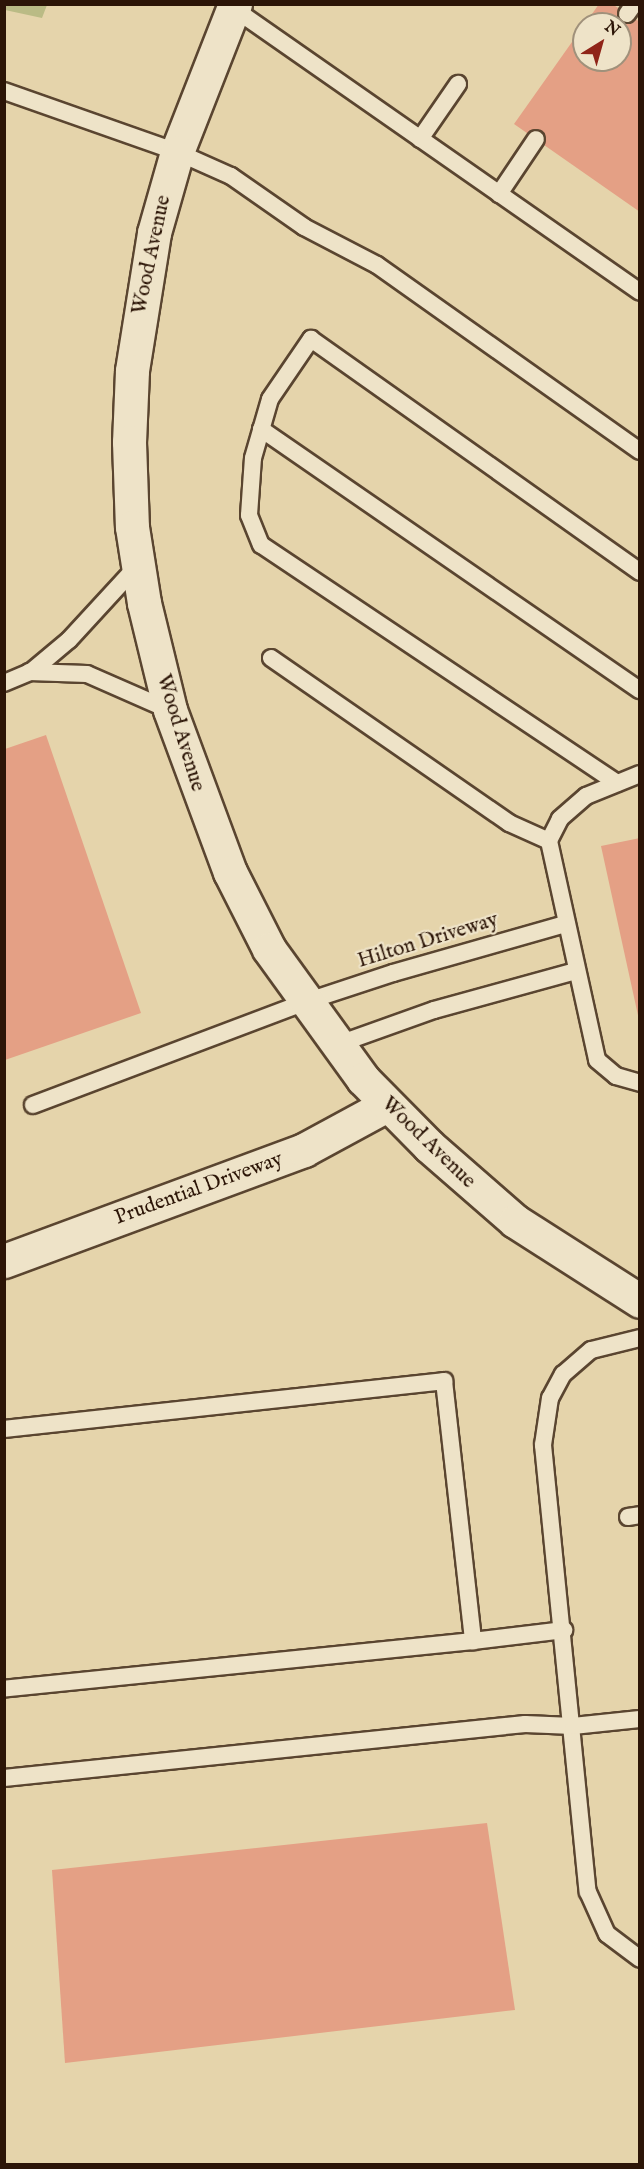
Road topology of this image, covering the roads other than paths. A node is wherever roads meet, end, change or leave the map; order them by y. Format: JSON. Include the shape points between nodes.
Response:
{"nodes":[{"id":1,"x":234,"y":6,"type":"edge"},
{"id":2,"x":458,"y":84,"type":"dead end"},
{"id":3,"x":4,"y":92,"type":"edge"},
{"id":4,"x":420,"y":139,"type":"junction"},
{"id":5,"x":536,"y":139,"type":"dead end"},
{"id":6,"x":177,"y":152,"type":"junction"},
{"id":7,"x":499,"y":194,"type":"junction"},
{"id":8,"x":639,"y":292,"type":"edge"},
{"id":9,"x":261,"y":429,"type":"junction"},
{"id":10,"x":639,"y":451,"type":"edge"},
{"id":11,"x":137,"y":566,"type":"junction"},
{"id":12,"x":639,"y":572,"type":"edge"},
{"id":13,"x":270,"y":658,"type":"dead end"},
{"id":14,"x":32,"y":671,"type":"junction"},
{"id":15,"x":4,"y":676,"type":"edge"},
{"id":16,"x":4,"y":683,"type":"edge"},
{"id":17,"x":639,"y":690,"type":"edge"},
{"id":18,"x":170,"y":710,"type":"junction"},
{"id":19,"x":639,"y":774,"type":"edge"},
{"id":20,"x":617,"y":783,"type":"junction"},
{"id":21,"x":549,"y":841,"type":"junction"},
{"id":22,"x":565,"y":924,"type":"junction"},
{"id":23,"x":576,"y":971,"type":"junction"},
{"id":24,"x":305,"y":1002,"type":"junction"},
{"id":25,"x":336,"y":1045,"type":"junction"},
{"id":26,"x":639,"y":1083,"type":"edge"},
{"id":27,"x":33,"y":1105,"type":"dead end"},
{"id":28,"x":387,"y":1105,"type":"junction"},
{"id":29,"x":4,"y":1261,"type":"edge"},
{"id":30,"x":639,"y":1301,"type":"edge"},
{"id":31,"x":639,"y":1338,"type":"edge"},
{"id":32,"x":4,"y":1429,"type":"edge"},
{"id":33,"x":564,"y":1630,"type":"junction"},
{"id":34,"x":473,"y":1641,"type":"junction"},
{"id":35,"x":4,"y":1689,"type":"edge"},
{"id":36,"x":639,"y":1719,"type":"edge"},
{"id":37,"x":573,"y":1726,"type":"junction"},
{"id":38,"x":4,"y":1778,"type":"edge"},
{"id":39,"x":639,"y":1959,"type":"edge"}],
"edges":[{"from":1,"to":4,"type":"lane"},
{"from":1,"to":6,"type":"street","name":"Wood Avenue"},
{"from":2,"to":4,"type":"lane"},
{"from":3,"to":6,"type":"lane"},
{"from":4,"to":7,"type":"lane"},
{"from":5,"to":7,"type":"lane"},
{"from":6,"to":10,"type":"lane","via":[[231,176],[304,227],[376,265]]},
{"from":6,"to":11,"type":"street","name":"Wood Avenue","via":[[154,233],[132,371],[130,488]]},
{"from":7,"to":8,"type":"lane"},
{"from":9,"to":12,"type":"lane","via":[[270,399],[311,339]]},
{"from":9,"to":17,"type":"lane"},
{"from":9,"to":20,"type":"lane","via":[[253,458],[249,515],[261,545]]},
{"from":11,"to":14,"type":"lane","via":[[91,621]]},
{"from":11,"to":18,"type":"street","name":"Wood Avenue"},
{"from":13,"to":21,"type":"lane","via":[[509,823]]},
{"from":14,"to":15,"type":"lane"},
{"from":14,"to":16,"type":"lane"},
{"from":14,"to":18,"type":"lane","via":[[87,674]]},
{"from":18,"to":24,"type":"street","name":"Wood Avenue","via":[[230,872],[269,949]]},
{"from":19,"to":20,"type":"lane"},
{"from":20,"to":21,"type":"lane","via":[[572,807],[552,828]]},
{"from":21,"to":22,"type":"lane"},
{"from":22,"to":23,"type":"lane"},
{"from":22,"to":24,"type":"lane","name":"Hilton Driveway"},
{"from":23,"to":25,"type":"lane","via":[[434,1010]]},
{"from":23,"to":26,"type":"lane","via":[[597,1060],[615,1077]]},
{"from":24,"to":25,"type":"street","name":"Wood Avenue"},
{"from":24,"to":27,"type":"lane","name":"Hilton Driveway"},
{"from":25,"to":28,"type":"street","name":"Wood Avenue"},
{"from":28,"to":29,"type":"street","name":"Prudential Driveway","via":[[304,1150]]},
{"from":28,"to":30,"type":"street","name":"Wood Avenue","via":[[515,1221]]},
{"from":31,"to":33,"type":"lane","via":[[591,1350],[574,1362],[555,1385],[546,1412],[543,1445]]},
{"from":32,"to":34,"type":"lane","via":[[444,1381]]},
{"from":33,"to":34,"type":"lane"},
{"from":33,"to":37,"type":"lane"},
{"from":34,"to":35,"type":"lane"},
{"from":36,"to":37,"type":"lane"},
{"from":37,"to":38,"type":"lane","via":[[525,1724]]},
{"from":37,"to":39,"type":"lane","via":[[588,1892],[607,1934]]}]}
